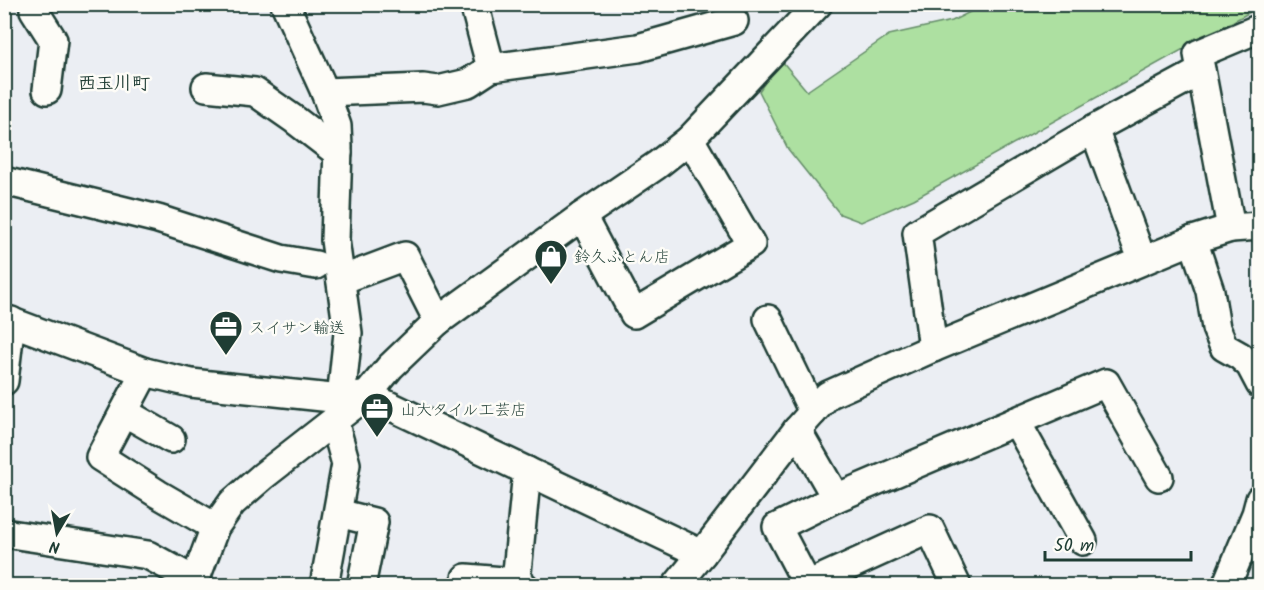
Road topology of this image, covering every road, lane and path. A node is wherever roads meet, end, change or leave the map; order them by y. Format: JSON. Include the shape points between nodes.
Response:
{"nodes":[{"id":1,"x":35,"y":4,"type":"edge"},
{"id":2,"x":285,"y":4,"type":"edge"},
{"id":3,"x":474,"y":4,"type":"edge"},
{"id":4,"x":811,"y":7,"type":"edge"},
{"id":5,"x":734,"y":21,"type":"dead end"},
{"id":6,"x":1260,"y":27,"type":"edge"},
{"id":7,"x":491,"y":69,"type":"junction"},
{"id":8,"x":1201,"y":71,"type":"junction"},
{"id":9,"x":206,"y":87,"type":"dead end"},
{"id":10,"x":47,"y":90,"type":"dead end"},
{"id":11,"x":325,"y":92,"type":"junction"},
{"id":12,"x":1094,"y":129,"type":"junction"},
{"id":13,"x":690,"y":139,"type":"junction"},
{"id":14,"x":338,"y":153,"type":"junction"},
{"id":15,"x":4,"y":181,"type":"edge"},
{"id":16,"x":582,"y":216,"type":"junction"},
{"id":17,"x":1260,"y":226,"type":"edge"},
{"id":18,"x":1231,"y":228,"type":"junction"},
{"id":19,"x":1193,"y":240,"type":"junction"},
{"id":20,"x":1137,"y":246,"type":"dead end"},
{"id":21,"x":316,"y":265,"type":"dead end"},
{"id":22,"x":341,"y":280,"type":"junction"},
{"id":23,"x":768,"y":319,"type":"dead end"},
{"id":24,"x":8,"y":320,"type":"edge"},
{"id":25,"x":438,"y":321,"type":"junction"},
{"id":26,"x":933,"y":348,"type":"junction"},
{"id":27,"x":1250,"y":358,"type":"edge"},
{"id":28,"x":145,"y":372,"type":"junction"},
{"id":29,"x":4,"y":381,"type":"edge"},
{"id":30,"x":1260,"y":384,"type":"edge"},
{"id":31,"x":347,"y":405,"type":"junction"},
{"id":32,"x":124,"y":412,"type":"junction"},
{"id":33,"x":805,"y":421,"type":"junction"},
{"id":34,"x":1016,"y":421,"type":"junction"},
{"id":35,"x":171,"y":439,"type":"dead end"},
{"id":36,"x":527,"y":471,"type":"junction"},
{"id":37,"x":1159,"y":477,"type":"dead end"},
{"id":38,"x":836,"y":498,"type":"junction"},
{"id":39,"x":1260,"y":499,"type":"edge"},
{"id":40,"x":338,"y":513,"type":"junction"},
{"id":41,"x":215,"y":527,"type":"junction"},
{"id":42,"x":4,"y":533,"type":"edge"},
{"id":43,"x":1083,"y":541,"type":"dead end"},
{"id":44,"x":1251,"y":551,"type":"edge"},
{"id":45,"x":702,"y":554,"type":"junction"},
{"id":46,"x":466,"y":578,"type":"dead end"},
{"id":47,"x":194,"y":583,"type":"edge"},
{"id":48,"x":518,"y":584,"type":"edge"},
{"id":49,"x":324,"y":585,"type":"edge"},
{"id":50,"x":361,"y":585,"type":"edge"},
{"id":51,"x":676,"y":585,"type":"edge"},
{"id":52,"x":808,"y":585,"type":"edge"},
{"id":53,"x":957,"y":585,"type":"edge"},
{"id":54,"x":1226,"y":585,"type":"edge"}],
"edges":[{"from":1,"to":10,"type":"street","via":[[34,10],[53,40]]},
{"from":2,"to":11,"type":"street"},
{"from":3,"to":7,"type":"street"},
{"from":4,"to":13,"type":"street"},
{"from":5,"to":7,"type":"street","via":[[638,48]]},
{"from":6,"to":8,"type":"street","via":[[1198,54]]},
{"from":7,"to":11,"type":"street","via":[[468,83],[438,90]]},
{"from":8,"to":12,"type":"street"},
{"from":8,"to":18,"type":"street"},
{"from":9,"to":14,"type":"street","via":[[255,92]]},
{"from":11,"to":14,"type":"street","via":[[337,126]]},
{"from":12,"to":20,"type":"street"},
{"from":12,"to":26,"type":"street","via":[[917,233]]},
{"from":13,"to":16,"type":"street"},
{"from":13,"to":16,"type":"street","via":[[751,244],[634,314]]},
{"from":14,"to":22,"type":"street","via":[[335,240]]},
{"from":15,"to":21,"type":"street","via":[[158,219],[281,260]]},
{"from":16,"to":25,"type":"street"},
{"from":17,"to":18,"type":"street"},
{"from":18,"to":19,"type":"street"},
{"from":19,"to":26,"type":"street"},
{"from":19,"to":27,"type":"street","via":[[1224,347]]},
{"from":22,"to":25,"type":"street","via":[[405,256]]},
{"from":22,"to":31,"type":"street","via":[[348,333]]},
{"from":23,"to":33,"type":"street"},
{"from":24,"to":28,"type":"street"},
{"from":24,"to":29,"type":"street"},
{"from":25,"to":31,"type":"street"},
{"from":26,"to":33,"type":"street","via":[[828,395]]},
{"from":27,"to":30,"type":"street"},
{"from":28,"to":31,"type":"street","via":[[191,383]]},
{"from":28,"to":32,"type":"street"},
{"from":31,"to":36,"type":"street"},
{"from":31,"to":40,"type":"street","via":[[346,464]]},
{"from":31,"to":41,"type":"street","via":[[232,503]]},
{"from":32,"to":35,"type":"street"},
{"from":32,"to":41,"type":"street","via":[[100,457]]},
{"from":33,"to":38,"type":"street"},
{"from":33,"to":45,"type":"street"},
{"from":34,"to":37,"type":"street","via":[[1106,383]]},
{"from":34,"to":38,"type":"street"},
{"from":34,"to":43,"type":"street"},
{"from":36,"to":45,"type":"street"},
{"from":36,"to":48,"type":"street"},
{"from":38,"to":52,"type":"street","via":[[777,527]]},
{"from":39,"to":44,"type":"street"},
{"from":40,"to":49,"type":"street"},
{"from":40,"to":50,"type":"street","via":[[374,522]]},
{"from":41,"to":47,"type":"street"},
{"from":42,"to":47,"type":"street","via":[[148,555]]},
{"from":44,"to":54,"type":"street"},
{"from":45,"to":51,"type":"street"},
{"from":46,"to":48,"type":"street"},
{"from":52,"to":53,"type":"street","via":[[930,529]]}]}
